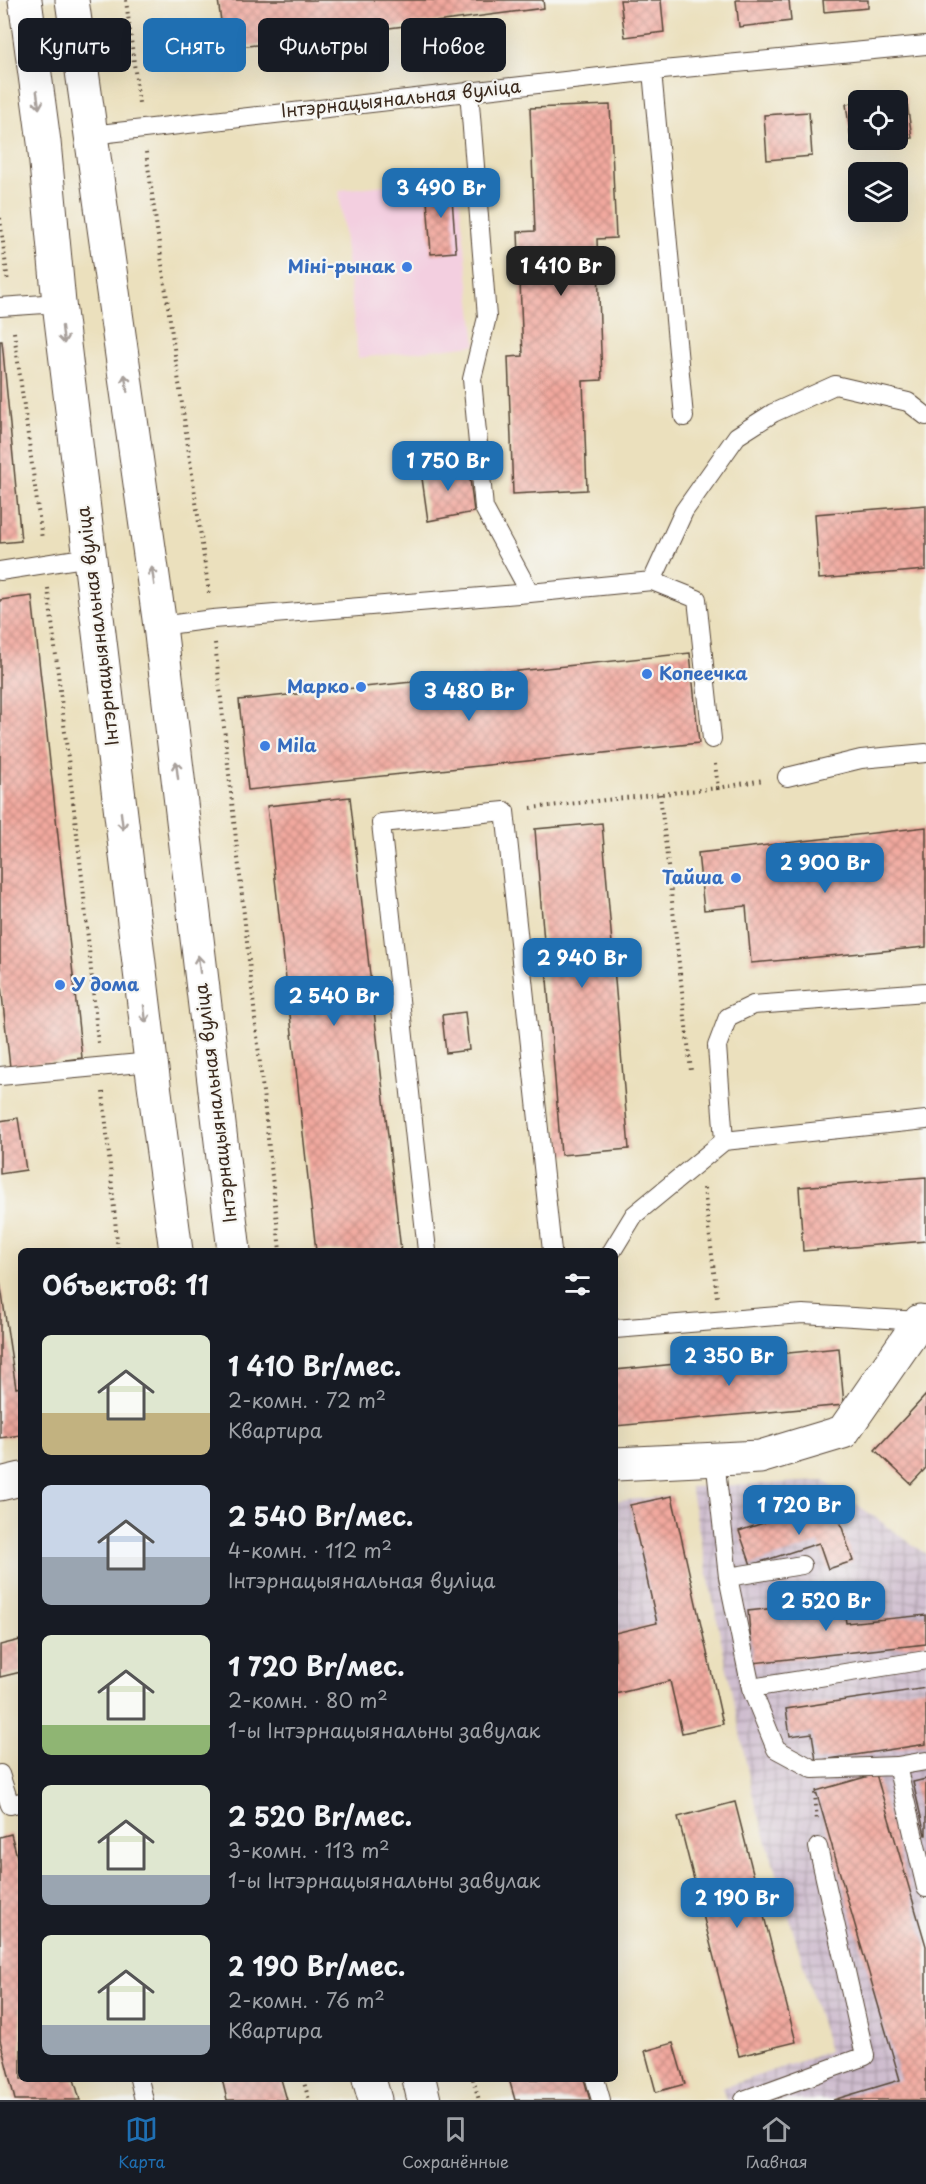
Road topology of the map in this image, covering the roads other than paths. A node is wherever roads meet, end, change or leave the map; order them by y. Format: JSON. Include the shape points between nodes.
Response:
{"nodes":[{"id":1,"x":24,"y":0,"type":"edge"},
{"id":2,"x":72,"y":0,"type":"edge"},
{"id":3,"x":926,"y":45,"type":"edge"},
{"id":4,"x":652,"y":71,"type":"junction"},
{"id":5,"x":469,"y":92,"type":"junction"},
{"id":6,"x":91,"y":135,"type":"junction"},
{"id":7,"x":44,"y":142,"type":"junction"},
{"id":8,"x":59,"y":303,"type":"junction"},
{"id":9,"x":5,"y":307,"type":"edge"},
{"id":10,"x":926,"y":416,"type":"edge"},
{"id":11,"x":684,"y":417,"type":"dead end"},
{"id":12,"x":90,"y":557,"type":"junction"},
{"id":13,"x":0,"y":571,"type":"edge"},
{"id":14,"x":652,"y":581,"type":"junction"},
{"id":15,"x":530,"y":593,"type":"junction"},
{"id":16,"x":160,"y":626,"type":"junction"},
{"id":17,"x":712,"y":739,"type":"road end"},
{"id":18,"x":926,"y":753,"type":"edge"},
{"id":19,"x":787,"y":777,"type":"dead end"},
{"id":20,"x":926,"y":992,"type":"edge"},
{"id":21,"x":151,"y":1062,"type":"junction"},
{"id":22,"x":0,"y":1076,"type":"edge"},
{"id":23,"x":926,"y":1120,"type":"edge"},
{"id":24,"x":724,"y":1141,"type":"junction"},
{"id":25,"x":176,"y":1248,"type":"edge"},
{"id":26,"x":234,"y":1248,"type":"edge"},
{"id":27,"x":427,"y":1248,"type":"edge"},
{"id":28,"x":552,"y":1248,"type":"edge"},
{"id":29,"x":614,"y":1248,"type":"edge"},
{"id":30,"x":924,"y":1323,"type":"edge"},
{"id":31,"x":618,"y":1329,"type":"edge"},
{"id":32,"x":715,"y":1459,"type":"junction"},
{"id":33,"x":618,"y":1464,"type":"edge"},
{"id":34,"x":18,"y":1480,"type":"edge"},
{"id":35,"x":0,"y":1484,"type":"edge"},
{"id":36,"x":802,"y":1565,"type":"dead end"},
{"id":37,"x":728,"y":1577,"type":"junction"},
{"id":38,"x":926,"y":1660,"type":"edge"},
{"id":39,"x":752,"y":1688,"type":"junction"},
{"id":40,"x":926,"y":1761,"type":"edge"},
{"id":41,"x":897,"y":1766,"type":"junction"},
{"id":42,"x":0,"y":1774,"type":"edge"},
{"id":43,"x":18,"y":1803,"type":"edge"},
{"id":44,"x":818,"y":1847,"type":"road end"},
{"id":45,"x":922,"y":1860,"type":"edge"},
{"id":46,"x":926,"y":1888,"type":"edge"},
{"id":47,"x":140,"y":2082,"type":"edge"},
{"id":48,"x":370,"y":2082,"type":"edge"},
{"id":49,"x":420,"y":2082,"type":"edge"},
{"id":50,"x":596,"y":2082,"type":"edge"},
{"id":51,"x":144,"y":2100,"type":"edge"},
{"id":52,"x":375,"y":2100,"type":"edge"},
{"id":53,"x":424,"y":2100,"type":"edge"},
{"id":54,"x":601,"y":2100,"type":"edge"},
{"id":55,"x":744,"y":2100,"type":"edge"}],
"edges":[{"from":1,"to":7,"type":"main road","name":"Інтэрнацыянальная вуліца","one_way":true},
{"from":2,"to":6,"type":"main road","name":"Інтэрнацыянальная вуліца"},
{"from":3,"to":4,"type":"lane","name":"Інтэрнацыянальная вуліца"},
{"from":4,"to":5,"type":"lane","name":"Інтэрнацыянальная вуліца"},
{"from":4,"to":11,"type":"lane"},
{"from":5,"to":6,"type":"lane","name":"Інтэрнацыянальная вуліца"},
{"from":5,"to":15,"type":"lane","via":[[487,317],[472,379],[484,508]]},
{"from":6,"to":7,"type":"main road"},
{"from":16,"to":6,"type":"main road","name":"Інтэрнацыянальная вуліца","one_way":true},
{"from":7,"to":8,"type":"main road","name":"Інтэрнацыянальная вуліца"},
{"from":8,"to":9,"type":"lane"},
{"from":8,"to":12,"type":"main road","name":"Інтэрнацыянальная вуліца","one_way":true},
{"from":10,"to":14,"type":"lane","via":[[908,402],[835,385],[773,413],[737,436],[684,511]]},
{"from":12,"to":13,"type":"lane"},
{"from":12,"to":21,"type":"main road","name":"Інтэрнацыянальная вуліца","one_way":true},
{"from":14,"to":15,"type":"lane"},
{"from":14,"to":17,"type":"lane","via":[[697,599]]},
{"from":15,"to":16,"type":"lane"},
{"from":26,"to":16,"type":"main road","name":"Інтэрнацыянальная вуліца","one_way":true},
{"from":18,"to":19,"type":"lane","via":[[861,759]]},
{"from":20,"to":24,"type":"lane","via":[[753,1005],[728,1017],[717,1046]]},
{"from":21,"to":22,"type":"lane"},
{"from":21,"to":25,"type":"main road","name":"Інтэрнацыянальная вуліца"},
{"from":23,"to":24,"type":"lane"},
{"from":24,"to":29,"type":"lane","via":[[634,1215]]},
{"from":27,"to":28,"type":"lane","via":[[381,823],[505,811]]},
{"from":30,"to":31,"type":"lane","via":[[802,1314]]},
{"from":30,"to":32,"type":"main road","via":[[843,1432],[760,1457]]},
{"from":32,"to":33,"type":"main road"},
{"from":32,"to":37,"type":"lane"},
{"from":34,"to":35,"type":"main road"},
{"from":36,"to":37,"type":"lane"},
{"from":37,"to":39,"type":"lane"},
{"from":38,"to":39,"type":"lane"},
{"from":39,"to":41,"type":"lane","via":[[776,1749],[813,1769]]},
{"from":40,"to":41,"type":"lane"},
{"from":41,"to":45,"type":"lane"},
{"from":42,"to":43,"type":"lane","via":[[10,1804]]},
{"from":44,"to":55,"type":"lane","via":[[865,2056]]},
{"from":45,"to":46,"type":"lane"},
{"from":47,"to":51,"type":"lane"},
{"from":48,"to":52,"type":"main road"},
{"from":49,"to":53,"type":"main road"},
{"from":50,"to":54,"type":"lane"}]}
